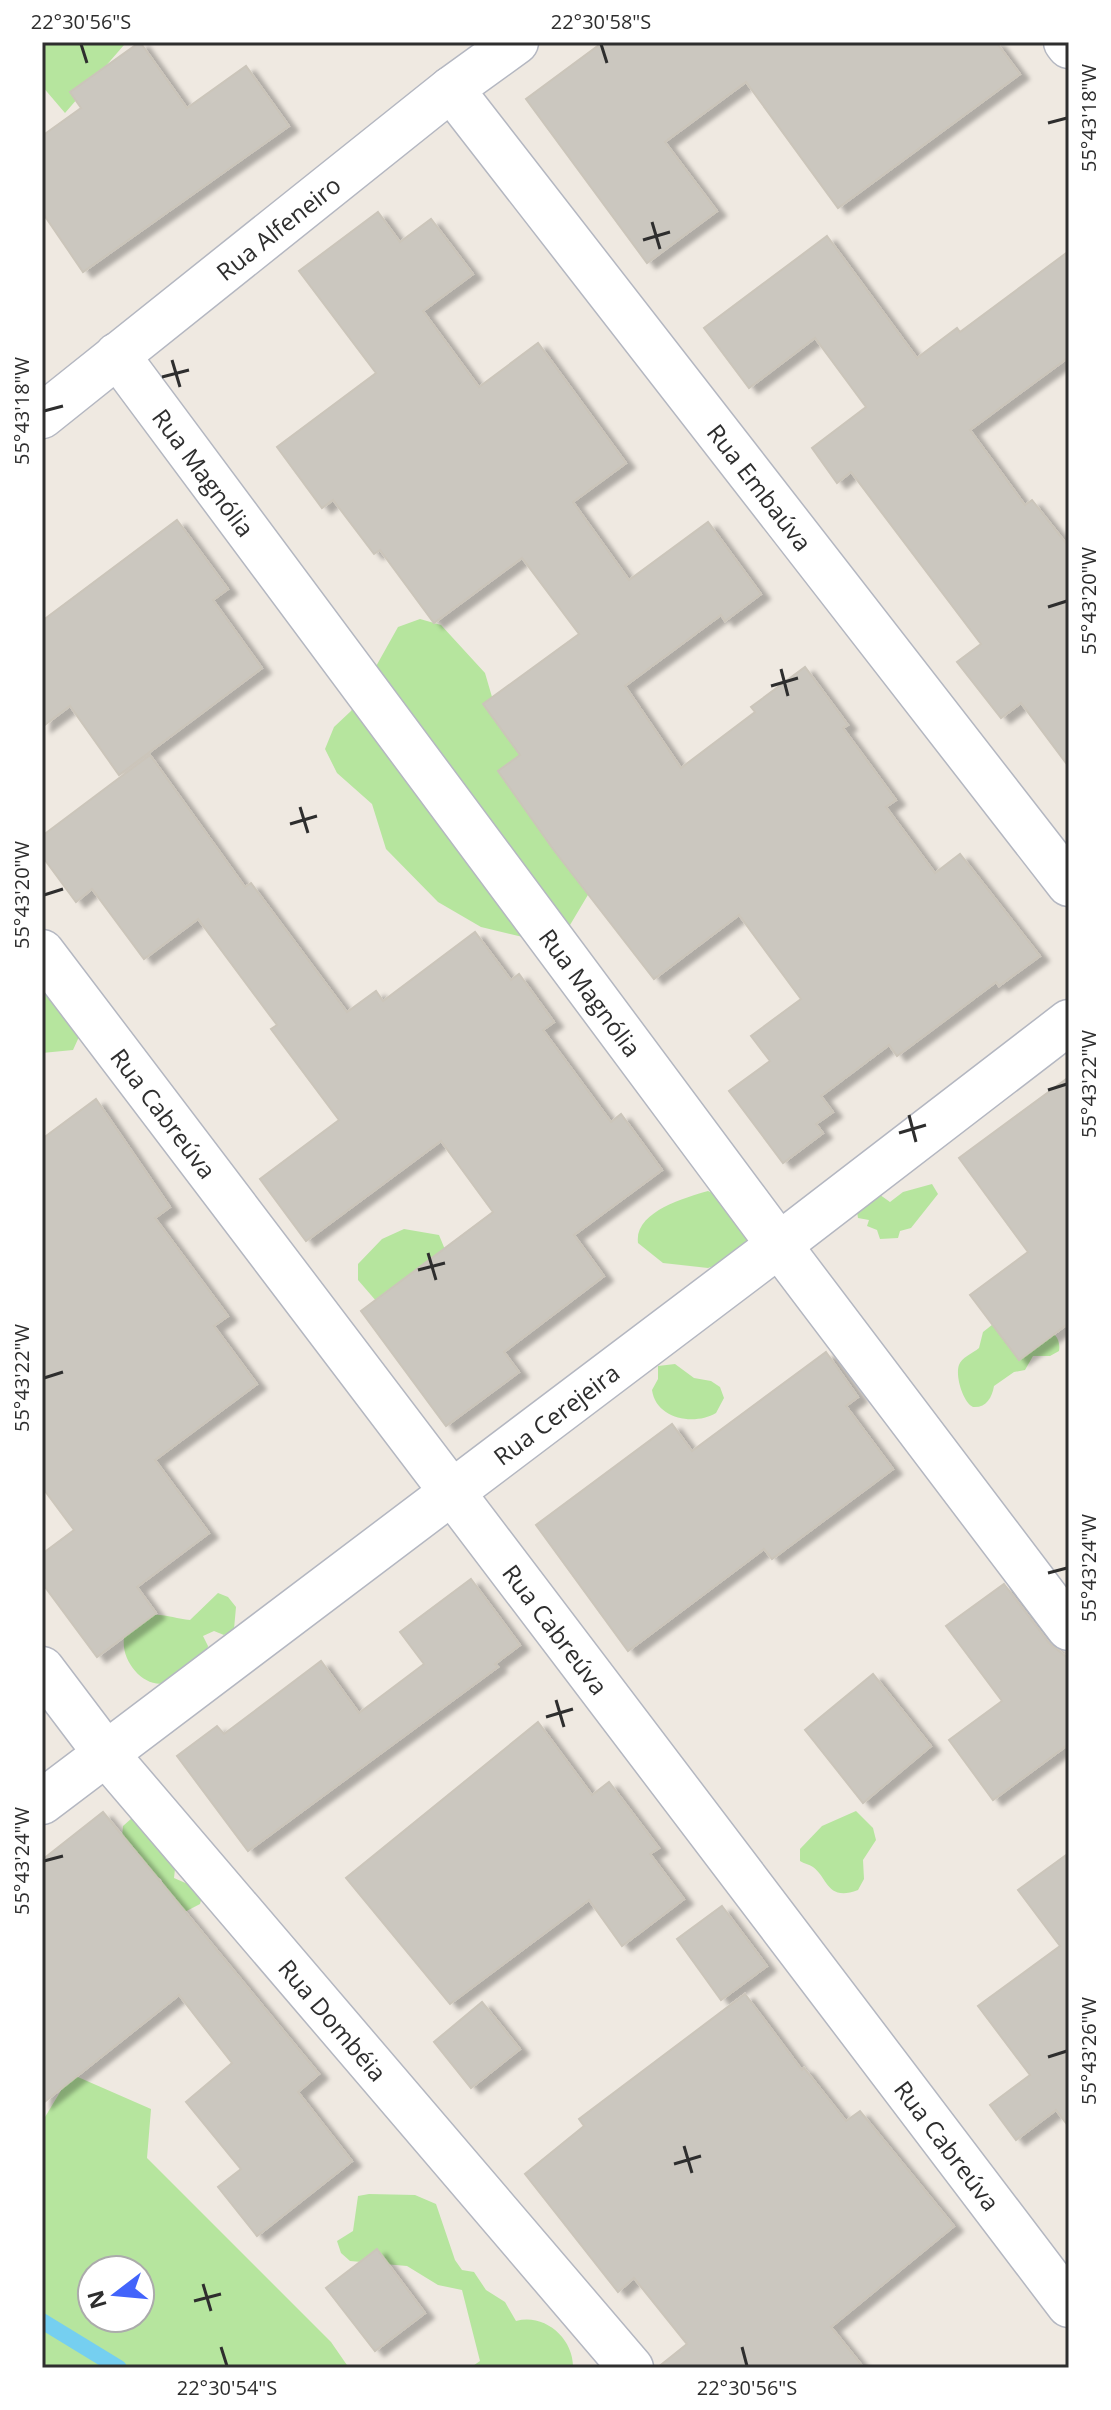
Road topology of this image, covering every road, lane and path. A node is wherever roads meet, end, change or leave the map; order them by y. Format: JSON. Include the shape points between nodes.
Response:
{"nodes":[{"id":1,"x":516,"y":42,"type":"edge"},
{"id":2,"x":451,"y":89,"type":"junction"},
{"id":3,"x":117,"y":355,"type":"junction"},
{"id":4,"x":42,"y":416,"type":"edge"},
{"id":5,"x":1069,"y":884,"type":"edge"},
{"id":6,"x":42,"y":952,"type":"edge"},
{"id":7,"x":1069,"y":1022,"type":"edge"},
{"id":8,"x":779,"y":1245,"type":"junction"},
{"id":9,"x":452,"y":1492,"type":"junction"},
{"id":10,"x":1069,"y":1628,"type":"edge"},
{"id":11,"x":42,"y":1669,"type":"edge"},
{"id":12,"x":107,"y":1755,"type":"junction"},
{"id":13,"x":42,"y":1802,"type":"edge"},
{"id":14,"x":1069,"y":2305,"type":"edge"},
{"id":15,"x":631,"y":2368,"type":"edge"}],
"edges":[{"from":1,"to":2,"type":"street","name":"Rua Alfeneiro"},
{"from":2,"to":3,"type":"street","name":"Rua Alfeneiro"},
{"from":2,"to":5,"type":"street","name":"Rua Embaúva"},
{"from":3,"to":4,"type":"street","name":"Rua Alfeneiro"},
{"from":3,"to":8,"type":"street","name":"Rua Magnólia"},
{"from":6,"to":9,"type":"street","name":"Rua Cabreúva"},
{"from":7,"to":8,"type":"street","name":"Rua Cerejeira"},
{"from":8,"to":9,"type":"street","name":"Rua Cerejeira"},
{"from":8,"to":10,"type":"street","name":"Rua Magnólia"},
{"from":9,"to":12,"type":"street","name":"Rua Cerejeira"},
{"from":9,"to":14,"type":"street","name":"Rua Cabreúva"},
{"from":11,"to":12,"type":"street","name":"Rua Dombéia"},
{"from":12,"to":13,"type":"street","name":"Rua Cerejeira"},
{"from":12,"to":15,"type":"street","name":"Rua Dombéia"}]}
